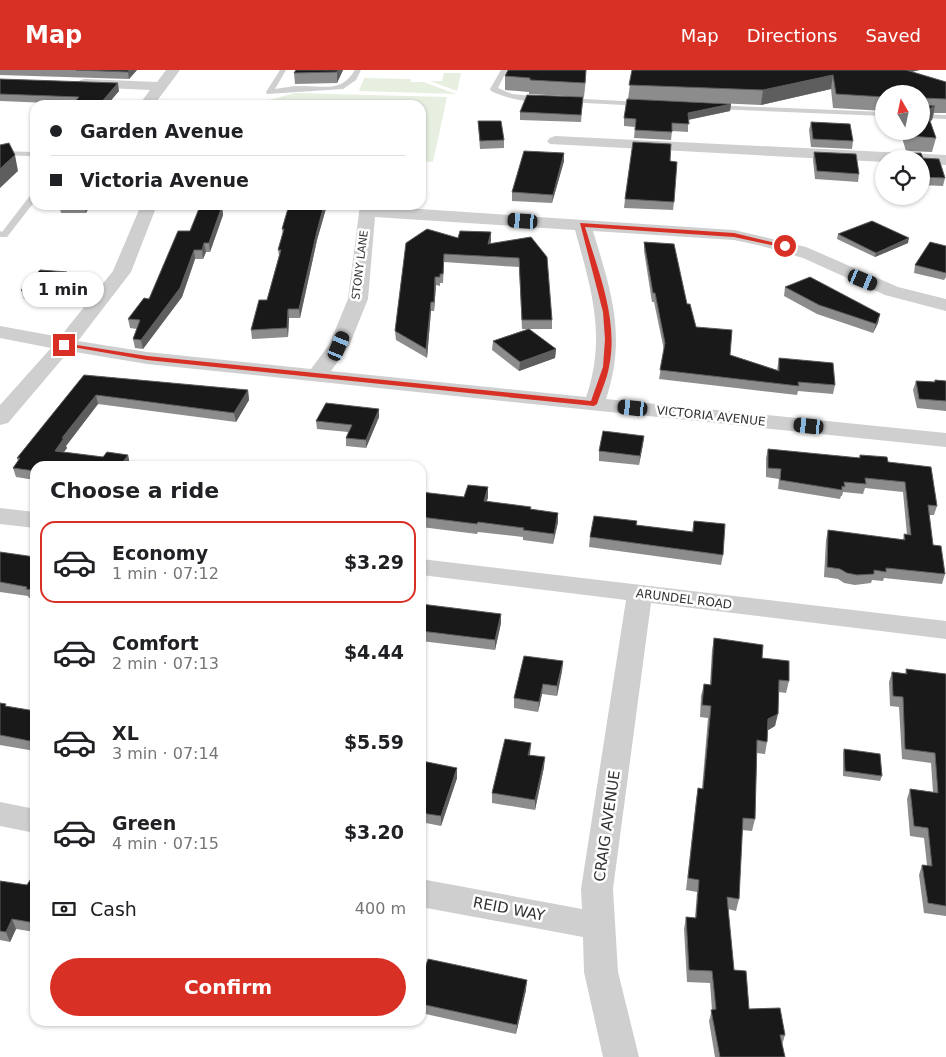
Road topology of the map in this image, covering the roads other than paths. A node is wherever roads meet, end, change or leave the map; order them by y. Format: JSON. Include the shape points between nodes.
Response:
{"nodes":[{"id":1,"x":173,"y":70,"type":"edge"},
{"id":2,"x":284,"y":70,"type":"edge"},
{"id":3,"x":358,"y":70,"type":"edge"},
{"id":4,"x":504,"y":70,"type":"edge"},
{"id":5,"x":75,"y":83,"type":"edge"},
{"id":6,"x":160,"y":86,"type":"junction"},
{"id":7,"x":550,"y":99,"type":"edge"},
{"id":8,"x":150,"y":100,"type":"edge"},
{"id":9,"x":560,"y":100,"type":"edge"},
{"id":10,"x":649,"y":104,"type":"edge"},
{"id":11,"x":708,"y":106,"type":"edge"},
{"id":12,"x":875,"y":114,"type":"edge"},
{"id":13,"x":930,"y":116,"type":"edge"},
{"id":14,"x":946,"y":117,"type":"edge"},
{"id":15,"x":555,"y":141,"type":"dead end"},
{"id":16,"x":0,"y":153,"type":"edge"},
{"id":17,"x":30,"y":154,"type":"edge"},
{"id":18,"x":946,"y":160,"type":"edge"},
{"id":19,"x":30,"y":201,"type":"edge"},
{"id":20,"x":147,"y":210,"type":"edge"},
{"id":21,"x":367,"y":210,"type":"edge"},
{"id":22,"x":392,"y":210,"type":"edge"},
{"id":23,"x":582,"y":225,"type":"junction"},
{"id":24,"x":0,"y":234,"type":"edge"},
{"id":25,"x":946,"y":305,"type":"edge"},
{"id":26,"x":0,"y":332,"type":"edge"},
{"id":27,"x":64,"y":345,"type":"junction"},
{"id":28,"x":317,"y":375,"type":"junction"},
{"id":29,"x":594,"y":404,"type":"junction"},
{"id":30,"x":0,"y":418,"type":"edge"},
{"id":31,"x":946,"y":440,"type":"edge"},
{"id":32,"x":0,"y":516,"type":"edge"},
{"id":33,"x":30,"y":519,"type":"edge"},
{"id":34,"x":426,"y":568,"type":"edge"},
{"id":35,"x":640,"y":593,"type":"junction"},
{"id":36,"x":946,"y":630,"type":"edge"},
{"id":37,"x":0,"y":814,"type":"edge"},
{"id":38,"x":30,"y":819,"type":"edge"},
{"id":39,"x":426,"y":894,"type":"edge"},
{"id":40,"x":598,"y":926,"type":"junction"},
{"id":41,"x":621,"y":1057,"type":"edge"}],
"edges":[{"from":1,"to":6,"type":"street"},
{"from":2,"to":3,"type":"lane","via":[[270,92],[298,88],[336,89],[353,81]]},
{"from":4,"to":7,"type":"lane","via":[[494,89],[521,98]]},
{"from":5,"to":6,"type":"street"},
{"from":6,"to":8,"type":"street"},
{"from":9,"to":10,"type":"lane"},
{"from":11,"to":12,"type":"lane"},
{"from":13,"to":14,"type":"lane"},
{"from":15,"to":18,"type":"street"},
{"from":16,"to":17,"type":"lane"},
{"from":19,"to":24,"type":"lane","via":[[4,235]]},
{"from":20,"to":27,"type":"street","via":[[122,272]]},
{"from":21,"to":28,"type":"street","name":"STONY LANE","via":[[358,299],[339,346]]},
{"from":22,"to":23,"type":"street"},
{"from":23,"to":25,"type":"street","via":[[714,233],[760,240],[809,255],[886,290]]},
{"from":23,"to":29,"type":"street","via":[[606,312],[608,339],[606,367]]},
{"from":26,"to":27,"type":"street","name":"VICTORIA AVENUE"},
{"from":27,"to":28,"type":"street","name":"VICTORIA AVENUE","via":[[147,358]]},
{"from":27,"to":30,"type":"street"},
{"from":28,"to":29,"type":"street","name":"VICTORIA AVENUE"},
{"from":29,"to":31,"type":"street","name":"VICTORIA AVENUE"},
{"from":32,"to":33,"type":"street"},
{"from":34,"to":35,"type":"street","name":"ARUNDEL ROAD"},
{"from":35,"to":36,"type":"street","name":"ARUNDEL ROAD"},
{"from":35,"to":40,"type":"street","name":"CRAIG AVENUE","via":[[598,889]]},
{"from":37,"to":38,"type":"street"},
{"from":39,"to":40,"type":"street","name":"REID WAY"},
{"from":40,"to":41,"type":"street","name":"CRAIG AVENUE","via":[[601,972]]}]}
